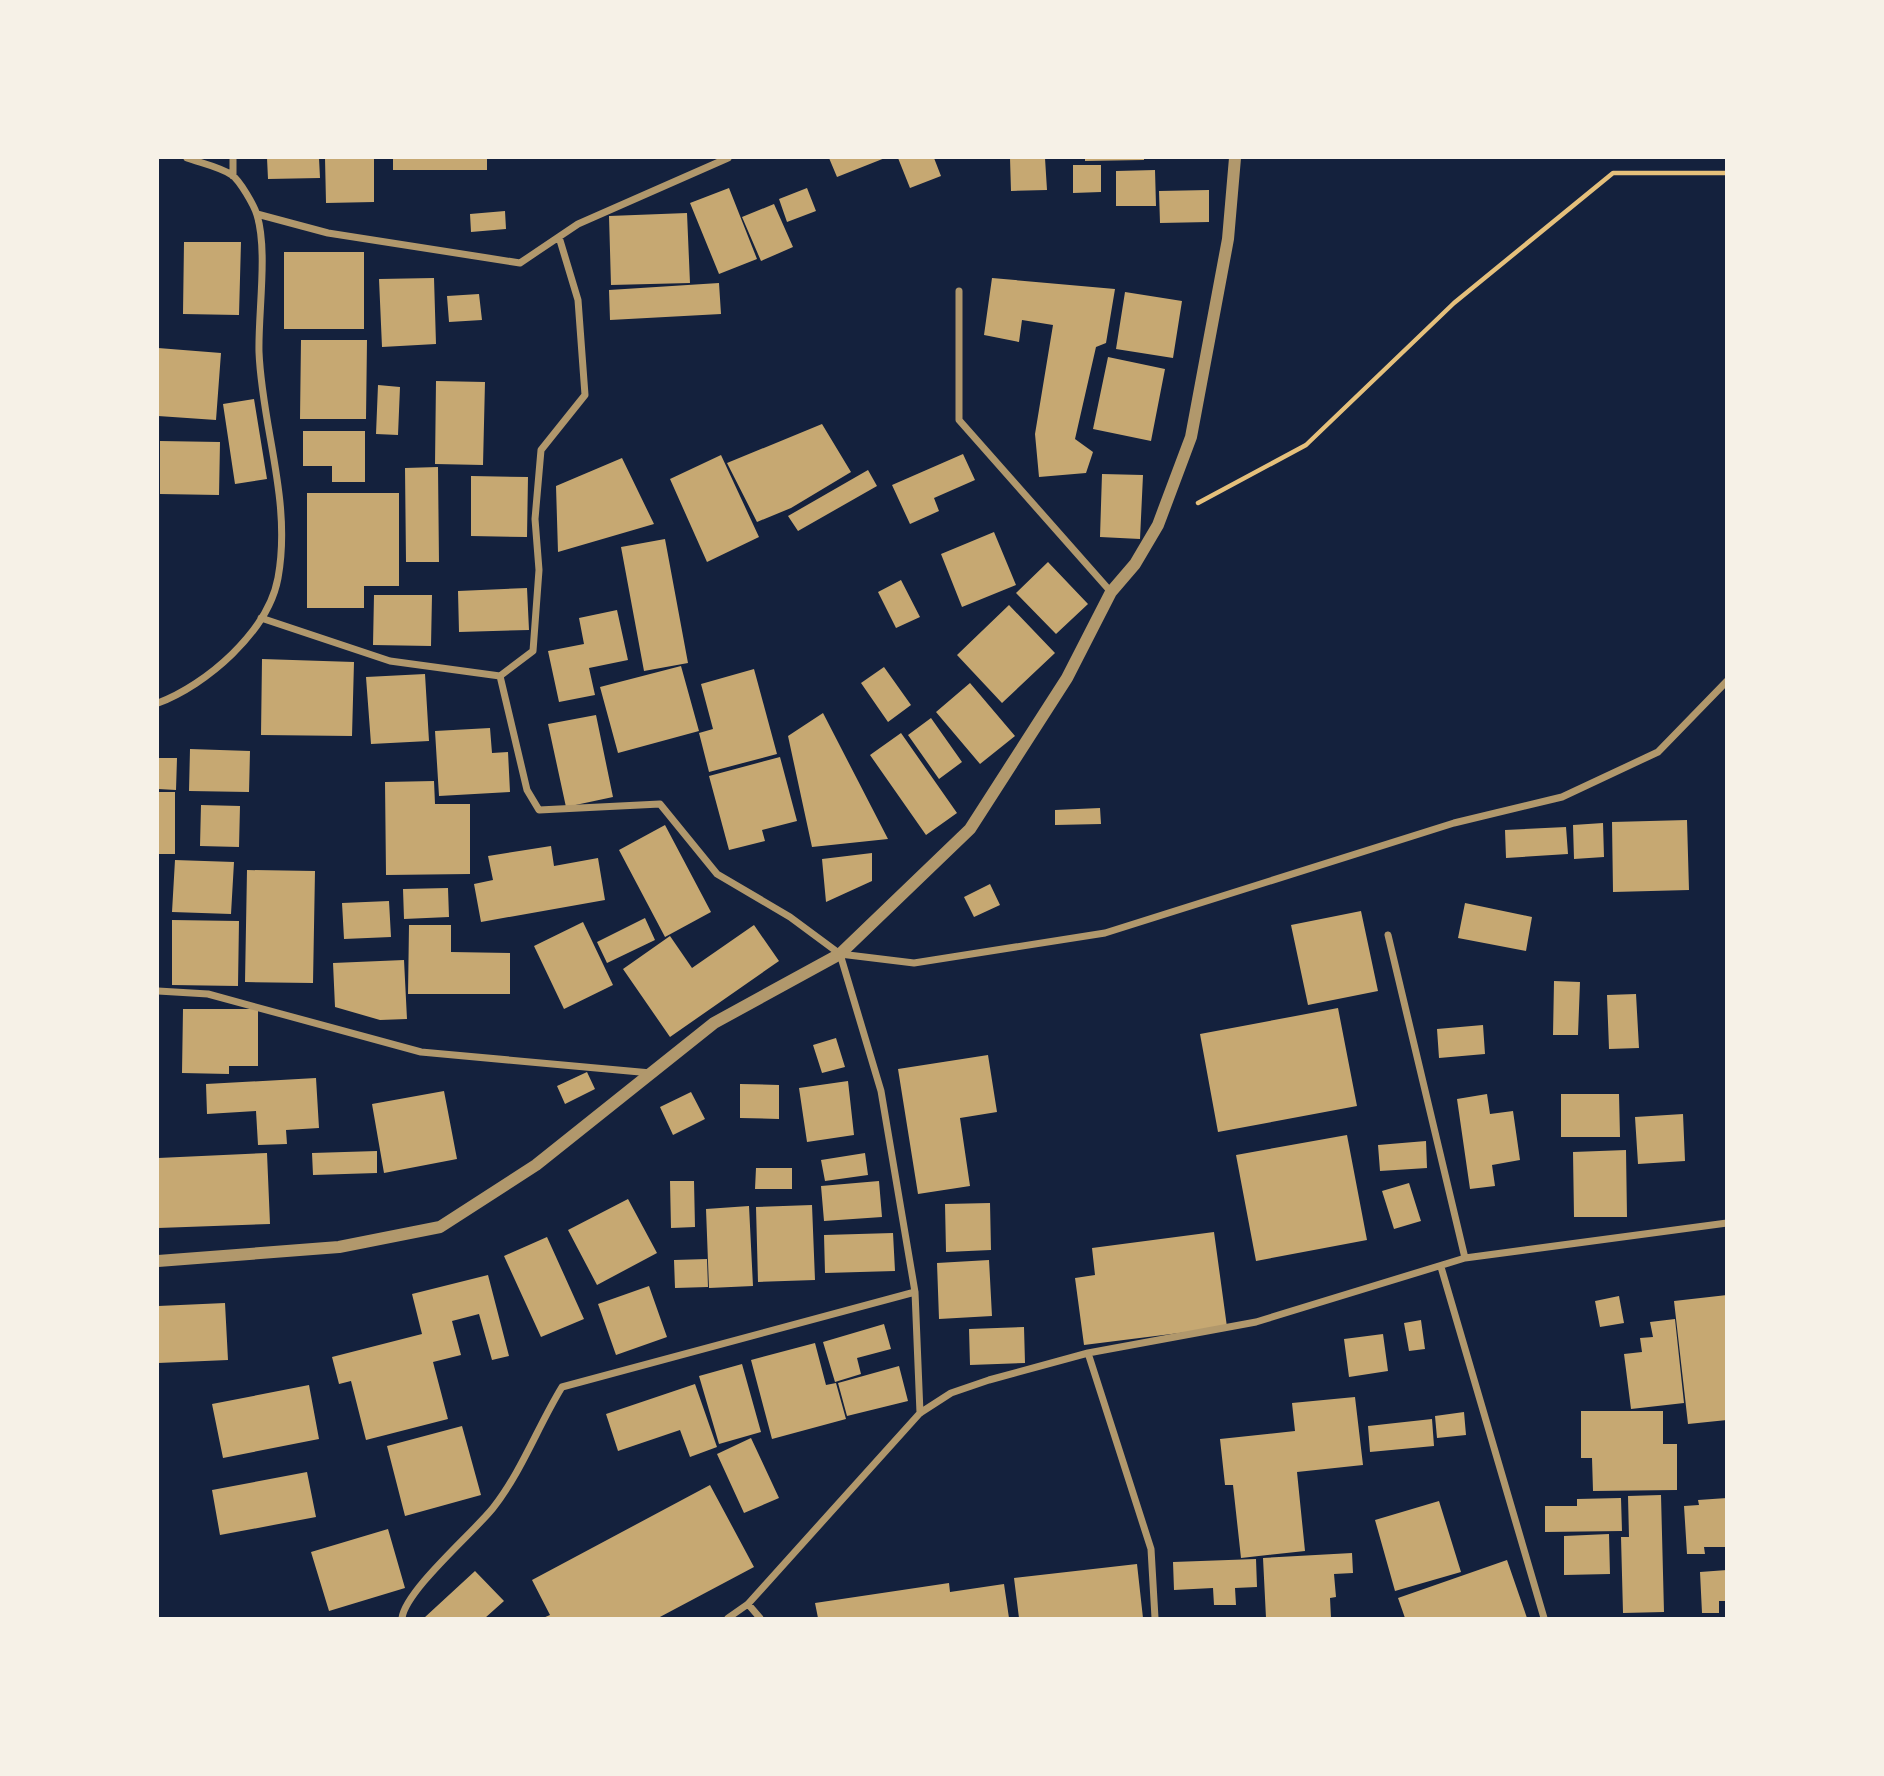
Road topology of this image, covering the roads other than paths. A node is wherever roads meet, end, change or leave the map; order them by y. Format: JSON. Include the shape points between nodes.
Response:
{"nodes":[{"id":1,"x":187,"y":158,"type":"edge"},
{"id":2,"x":233,"y":158,"type":"edge"},
{"id":3,"x":728,"y":158,"type":"edge"},
{"id":4,"x":1235,"y":158,"type":"edge"},
{"id":5,"x":233,"y":176,"type":"junction"},
{"id":6,"x":257,"y":214,"type":"junction"},
{"id":7,"x":559,"y":237,"type":"junction"},
{"id":8,"x":959,"y":291,"type":"dead end"},
{"id":9,"x":1111,"y":592,"type":"junction"},
{"id":10,"x":261,"y":618,"type":"junction"},
{"id":11,"x":500,"y":676,"type":"junction"},
{"id":12,"x":1727,"y":681,"type":"edge"},
{"id":13,"x":158,"y":703,"type":"edge"},
{"id":14,"x":1388,"y":935,"type":"dead end"},
{"id":15,"x":840,"y":954,"type":"junction"},
{"id":16,"x":158,"y":990,"type":"edge"},
{"id":17,"x":652,"y":1073,"type":"junction"},
{"id":18,"x":1727,"y":1223,"type":"edge"},
{"id":19,"x":1465,"y":1258,"type":"junction"},
{"id":20,"x":158,"y":1261,"type":"edge"},
{"id":21,"x":1441,"y":1267,"type":"junction"},
{"id":22,"x":915,"y":1292,"type":"junction"},
{"id":23,"x":1088,"y":1353,"type":"junction"},
{"id":24,"x":920,"y":1413,"type":"junction"},
{"id":25,"x":748,"y":1604,"type":"junction"},
{"id":26,"x":402,"y":1619,"type":"edge"},
{"id":27,"x":728,"y":1619,"type":"edge"},
{"id":28,"x":760,"y":1619,"type":"edge"},
{"id":29,"x":1155,"y":1619,"type":"edge"},
{"id":30,"x":1544,"y":1619,"type":"edge"}],
"edges":[{"from":1,"to":5,"type":"street"},
{"from":2,"to":5,"type":"street"},
{"from":3,"to":7,"type":"street","via":[[578,224]]},
{"from":4,"to":9,"type":"street","via":[[1228,239],[1191,437],[1158,525],[1135,564]]},
{"from":5,"to":6,"type":"street"},
{"from":6,"to":7,"type":"street","via":[[328,233],[520,262]]},
{"from":6,"to":10,"type":"street","via":[[259,355],[281,498],[278,580]]},
{"from":7,"to":11,"type":"street","via":[[578,300],[585,395],[541,450],[533,652]]},
{"from":8,"to":9,"type":"street","via":[[959,420]]},
{"from":9,"to":15,"type":"street","via":[[1068,678],[970,829]]},
{"from":10,"to":11,"type":"street","via":[[390,661]]},
{"from":10,"to":13,"type":"street","via":[[227,662],[180,695]]},
{"from":11,"to":15,"type":"street","via":[[527,789],[539,810],[660,804],[717,874],[790,917]]},
{"from":12,"to":15,"type":"street","via":[[1658,752],[1562,797],[1454,822],[1105,933],[914,963]]},
{"from":14,"to":19,"type":"street"},
{"from":15,"to":17,"type":"street","via":[[714,1023]]},
{"from":15,"to":22,"type":"street","via":[[881,1091]]},
{"from":16,"to":17,"type":"street","via":[[208,994],[421,1052]]},
{"from":17,"to":20,"type":"street","via":[[536,1165],[440,1227],[339,1247]]},
{"from":18,"to":19,"type":"street"},
{"from":19,"to":21,"type":"street"},
{"from":21,"to":23,"type":"street","via":[[1256,1321]]},
{"from":21,"to":30,"type":"street"},
{"from":22,"to":24,"type":"street"},
{"from":22,"to":26,"type":"street","via":[[562,1387],[499,1499],[414,1595]]},
{"from":23,"to":24,"type":"street","via":[[951,1393]]},
{"from":23,"to":29,"type":"street","via":[[1151,1549]]},
{"from":24,"to":25,"type":"street"},
{"from":25,"to":27,"type":"street"},
{"from":25,"to":28,"type":"street"}]}
